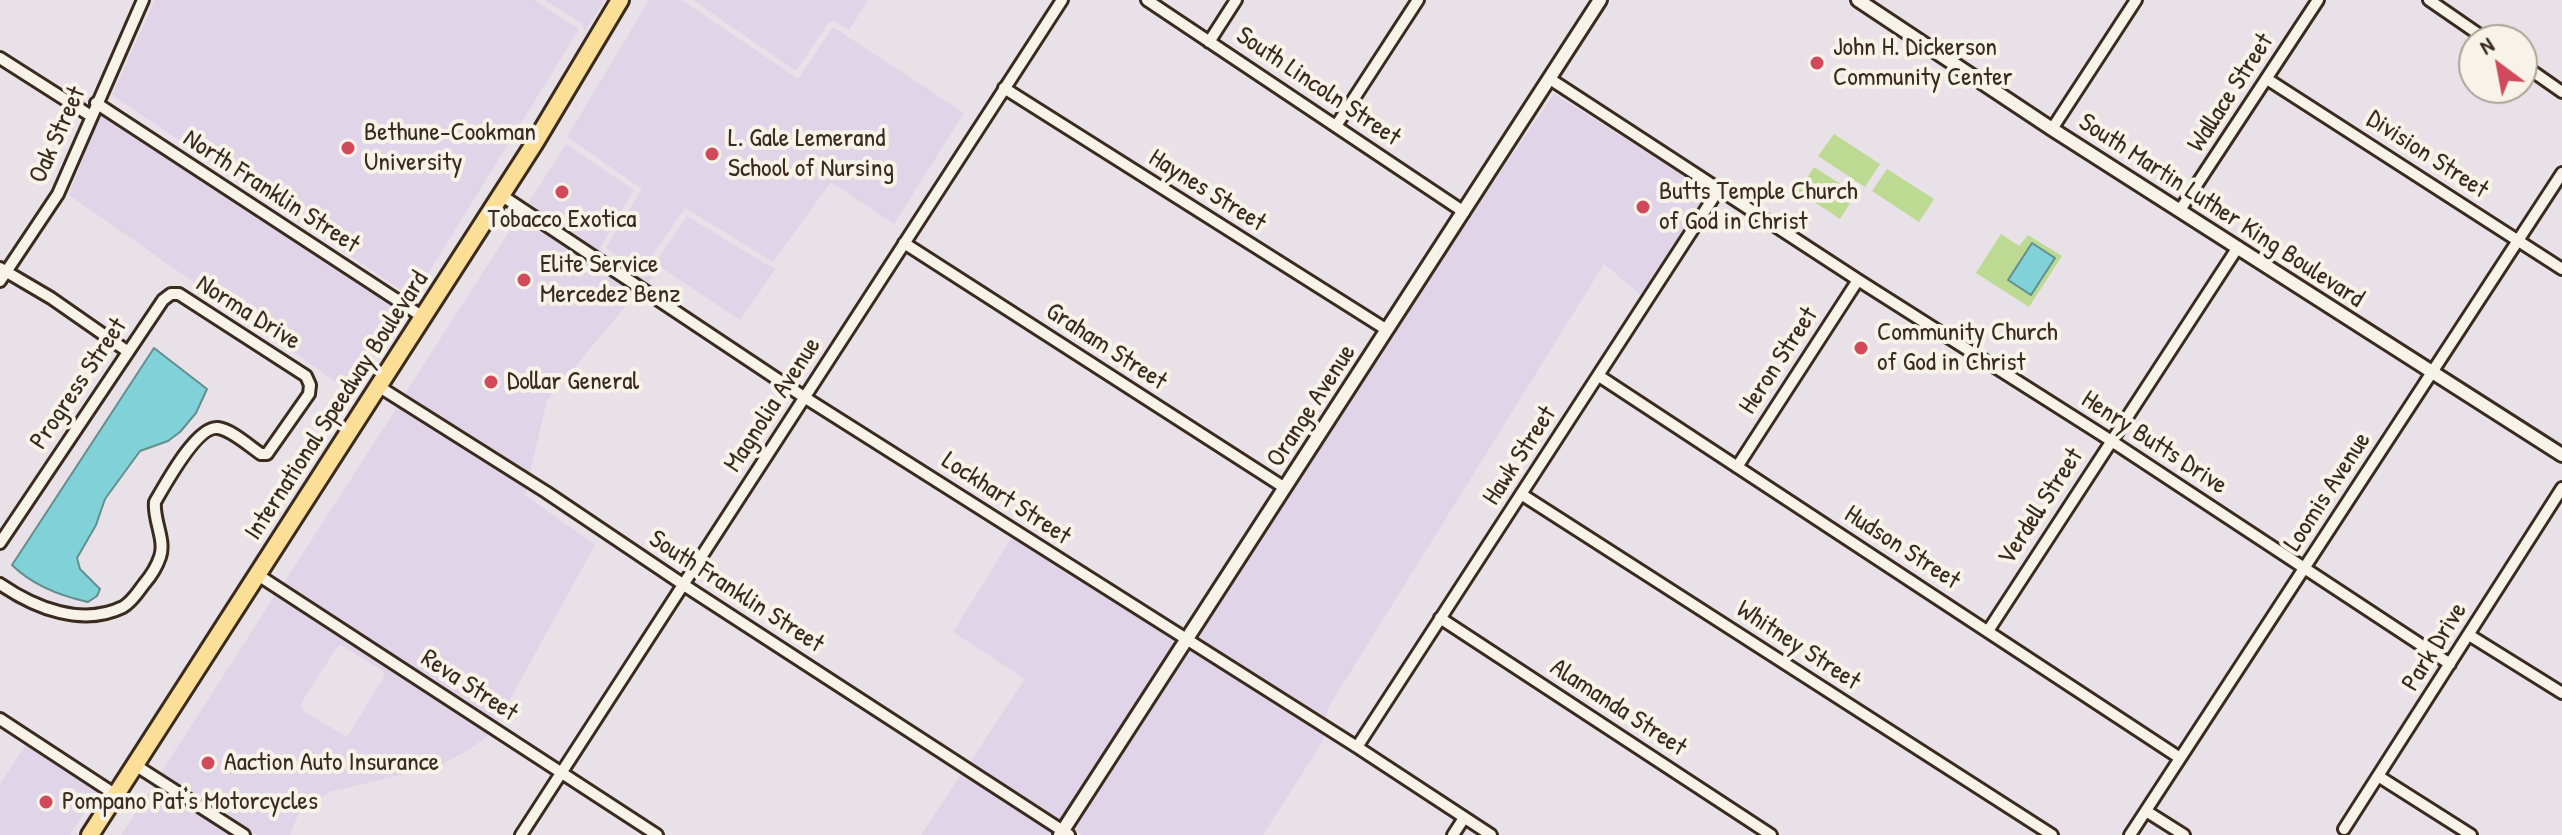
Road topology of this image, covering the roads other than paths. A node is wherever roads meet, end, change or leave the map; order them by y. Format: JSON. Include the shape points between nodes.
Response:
{"nodes":[{"id":1,"x":143,"y":0,"type":"edge"},
{"id":2,"x":620,"y":0,"type":"edge"},
{"id":3,"x":1147,"y":0,"type":"edge"},
{"id":4,"x":1236,"y":0,"type":"edge"},
{"id":5,"x":1418,"y":0,"type":"edge"},
{"id":6,"x":1600,"y":0,"type":"edge"},
{"id":7,"x":1858,"y":0,"type":"edge"},
{"id":8,"x":2136,"y":0,"type":"edge"},
{"id":9,"x":2318,"y":0,"type":"edge"},
{"id":10,"x":2429,"y":0,"type":"edge"},
{"id":11,"x":1057,"y":1,"type":"edge"},
{"id":12,"x":2464,"y":24,"type":"edge"},
{"id":13,"x":1209,"y":42,"type":"junction"},
{"id":14,"x":0,"y":58,"type":"edge"},
{"id":15,"x":2538,"y":75,"type":"edge"},
{"id":16,"x":1550,"y":79,"type":"junction"},
{"id":17,"x":2267,"y":79,"type":"junction"},
{"id":18,"x":1004,"y":88,"type":"junction"},
{"id":19,"x":2562,"y":92,"type":"edge"},
{"id":20,"x":96,"y":103,"type":"junction"},
{"id":21,"x":91,"y":116,"type":"junction"},
{"id":22,"x":1336,"y":126,"type":"junction"},
{"id":23,"x":2052,"y":129,"type":"junction"},
{"id":24,"x":2562,"y":173,"type":"edge"},
{"id":25,"x":1719,"y":189,"type":"junction"},
{"id":26,"x":501,"y":195,"type":"junction"},
{"id":27,"x":2180,"y":210,"type":"junction"},
{"id":28,"x":1464,"y":212,"type":"junction"},
{"id":29,"x":2516,"y":239,"type":"junction"},
{"id":30,"x":904,"y":243,"type":"junction"},
{"id":31,"x":2238,"y":247,"type":"junction"},
{"id":32,"x":2562,"y":269,"type":"edge"},
{"id":33,"x":2,"y":274,"type":"edge"},
{"id":34,"x":1858,"y":280,"type":"junction"},
{"id":35,"x":171,"y":294,"type":"joint"},
{"id":36,"x":423,"y":317,"type":"junction"},
{"id":37,"x":1387,"y":330,"type":"junction"},
{"id":38,"x":127,"y":351,"type":"junction"},
{"id":39,"x":2433,"y":372,"type":"junction"},
{"id":40,"x":1599,"y":376,"type":"junction"},
{"id":41,"x":378,"y":386,"type":"junction"},
{"id":42,"x":804,"y":397,"type":"junction"},
{"id":43,"x":2110,"y":440,"type":"junction"},
{"id":44,"x":2562,"y":455,"type":"edge"},
{"id":45,"x":1737,"y":467,"type":"junction"},
{"id":46,"x":1285,"y":488,"type":"junction"},
{"id":47,"x":2562,"y":488,"type":"edge"},
{"id":48,"x":1521,"y":494,"type":"junction"},
{"id":49,"x":0,"y":543,"type":"edge"},
{"id":50,"x":2305,"y":568,"type":"junction"},
{"id":51,"x":258,"y":575,"type":"junction"},
{"id":52,"x":0,"y":584,"type":"edge"},
{"id":53,"x":683,"y":585,"type":"junction"},
{"id":54,"x":1440,"y":618,"type":"junction"},
{"id":55,"x":1988,"y":631,"type":"junction"},
{"id":56,"x":2469,"y":635,"type":"junction"},
{"id":57,"x":1186,"y":640,"type":"junction"},
{"id":58,"x":2450,"y":664,"type":"junction"},
{"id":59,"x":2562,"y":693,"type":"edge"},
{"id":60,"x":0,"y":719,"type":"edge"},
{"id":61,"x":1357,"y":747,"type":"junction"},
{"id":62,"x":2180,"y":758,"type":"junction"},
{"id":63,"x":135,"y":765,"type":"junction"},
{"id":64,"x":561,"y":773,"type":"junction"},
{"id":65,"x":2378,"y":776,"type":"junction"},
{"id":66,"x":116,"y":795,"type":"junction"},
{"id":67,"x":2146,"y":811,"type":"junction"},
{"id":68,"x":1464,"y":818,"type":"junction"},
{"id":69,"x":2344,"y":829,"type":"dead end"},
{"id":70,"x":1064,"y":834,"type":"edge"},
{"id":71,"x":90,"y":835,"type":"edge"},
{"id":72,"x":244,"y":835,"type":"edge"},
{"id":73,"x":521,"y":835,"type":"edge"},
{"id":74,"x":657,"y":835,"type":"edge"},
{"id":75,"x":1453,"y":835,"type":"edge"},
{"id":76,"x":1491,"y":835,"type":"edge"},
{"id":77,"x":1771,"y":835,"type":"edge"},
{"id":78,"x":2052,"y":835,"type":"edge"},
{"id":79,"x":2130,"y":835,"type":"edge"},
{"id":80,"x":2184,"y":835,"type":"edge"},
{"id":81,"x":2471,"y":835,"type":"edge"}],
"edges":[{"from":1,"to":20,"type":"street","name":"Oak Street"},
{"from":2,"to":26,"type":"main road","name":"International Speedway Boulevard"},
{"from":3,"to":13,"type":"street","name":"South Lincoln Street"},
{"from":4,"to":13,"type":"street"},
{"from":5,"to":22,"type":"street"},
{"from":6,"to":16,"type":"street","name":"Orange Avenue"},
{"from":7,"to":23,"type":"street","name":"South Martin Luther King Boulevard"},
{"from":8,"to":23,"type":"street"},
{"from":9,"to":17,"type":"street","name":"Wallace Street"},
{"from":10,"to":12,"type":"street"},
{"from":11,"to":18,"type":"street","name":"Magnolia Avenue"},
{"from":13,"to":22,"type":"street","name":"South Lincoln Street"},
{"from":14,"to":21,"type":"street"},
{"from":15,"to":19,"type":"street"},
{"from":16,"to":25,"type":"street","name":"Henry Butts Drive"},
{"from":16,"to":28,"type":"street","name":"Orange Avenue"},
{"from":17,"to":27,"type":"street","name":"Wallace Street"},
{"from":17,"to":29,"type":"street","name":"Division Street"},
{"from":18,"to":30,"type":"street","name":"Magnolia Avenue"},
{"from":18,"to":37,"type":"street","name":"Haynes Street"},
{"from":20,"to":21,"type":"street","name":"Oak Street"},
{"from":20,"to":36,"type":"street","name":"North Franklin Street"},
{"from":21,"to":33,"type":"street","name":"Oak Street","via":[[58,194]]},
{"from":22,"to":28,"type":"street","name":"South Lincoln Street"},
{"from":23,"to":27,"type":"street","name":"South Martin Luther King Boulevard"},
{"from":24,"to":29,"type":"street","name":"Loomis Avenue"},
{"from":25,"to":34,"type":"street","name":"Henry Butts Drive"},
{"from":25,"to":40,"type":"street","name":"Hawk Street"},
{"from":26,"to":36,"type":"main road","name":"International Speedway Boulevard"},
{"from":26,"to":42,"type":"street","name":"Lockhart Street"},
{"from":27,"to":31,"type":"street","name":"South Martin Luther King Boulevard"},
{"from":28,"to":37,"type":"street","name":"Orange Avenue"},
{"from":29,"to":32,"type":"street","name":"Division Street"},
{"from":29,"to":39,"type":"street","name":"Loomis Avenue"},
{"from":30,"to":42,"type":"street","name":"Magnolia Avenue"},
{"from":30,"to":46,"type":"street","name":"Graham Street"},
{"from":31,"to":39,"type":"street","name":"South Martin Luther King Boulevard"},
{"from":31,"to":43,"type":"street","name":"Verdell Street"},
{"from":33,"to":38,"type":"street","via":[[51,298]]},
{"from":34,"to":43,"type":"street","name":"Henry Butts Drive"},
{"from":34,"to":45,"type":"street","name":"Heron Street"},
{"from":35,"to":38,"type":"street","name":"Progress Street"},
{"from":35,"to":52,"type":"street","name":"Norma Drive","via":[[179,294],[306,376],[309,394],[267,454],[215,427],[195,441],[155,502],[160,559],[122,607],[85,617],[56,612]]},
{"from":36,"to":41,"type":"main road","name":"International Speedway Boulevard"},
{"from":37,"to":46,"type":"street","name":"Orange Avenue"},
{"from":38,"to":49,"type":"street","name":"Progress Street"},
{"from":39,"to":44,"type":"street","name":"South Martin Luther King Boulevard"},
{"from":39,"to":50,"type":"street","name":"Loomis Avenue"},
{"from":40,"to":45,"type":"street","name":"Hudson Street"},
{"from":40,"to":48,"type":"street","name":"Hawk Street"},
{"from":41,"to":51,"type":"main road","name":"International Speedway Boulevard"},
{"from":41,"to":53,"type":"street","name":"South Franklin Street"},
{"from":42,"to":53,"type":"street","name":"Magnolia Avenue"},
{"from":42,"to":57,"type":"street","name":"Lockhart Street"},
{"from":43,"to":50,"type":"street","name":"Henry Butts Drive"},
{"from":43,"to":55,"type":"street","name":"Verdell Street"},
{"from":45,"to":55,"type":"street","name":"Hudson Street"},
{"from":46,"to":57,"type":"street","name":"Orange Avenue"},
{"from":47,"to":56,"type":"street","name":"Park Drive"},
{"from":48,"to":54,"type":"street","name":"Hawk Street"},
{"from":48,"to":78,"type":"street","name":"Whitney Street"},
{"from":50,"to":58,"type":"street","name":"Henry Butts Drive"},
{"from":50,"to":62,"type":"street","name":"Loomis Avenue"},
{"from":51,"to":63,"type":"main road","name":"International Speedway Boulevard"},
{"from":51,"to":64,"type":"street","name":"Reva Street"},
{"from":53,"to":64,"type":"street","name":"Magnolia Avenue"},
{"from":53,"to":70,"type":"street","name":"South Franklin Street"},
{"from":54,"to":61,"type":"street","name":"Hawk Street"},
{"from":54,"to":77,"type":"street","name":"Alamanda Street"},
{"from":55,"to":62,"type":"street","name":"Hudson Street"},
{"from":56,"to":58,"type":"street","name":"Park Drive"},
{"from":56,"to":59,"type":"street"},
{"from":57,"to":61,"type":"street","name":"Lockhart Street"},
{"from":57,"to":70,"type":"street","name":"Orange Avenue"},
{"from":58,"to":65,"type":"street","name":"Park Drive"},
{"from":60,"to":66,"type":"street"},
{"from":61,"to":68,"type":"street","name":"Lockhart Street"},
{"from":62,"to":67,"type":"street","name":"Loomis Avenue"},
{"from":63,"to":66,"type":"main road","name":"International Speedway Boulevard"},
{"from":63,"to":72,"type":"street"},
{"from":64,"to":73,"type":"street","name":"Magnolia Avenue"},
{"from":64,"to":74,"type":"street","name":"Reva Street"},
{"from":65,"to":69,"type":"street","name":"Park Drive"},
{"from":65,"to":81,"type":"street"},
{"from":66,"to":71,"type":"main road","name":"International Speedway Boulevard"},
{"from":67,"to":79,"type":"street","name":"Loomis Avenue"},
{"from":67,"to":80,"type":"street"},
{"from":68,"to":75,"type":"street"},
{"from":68,"to":76,"type":"street","name":"Lockhart Street"}]}
